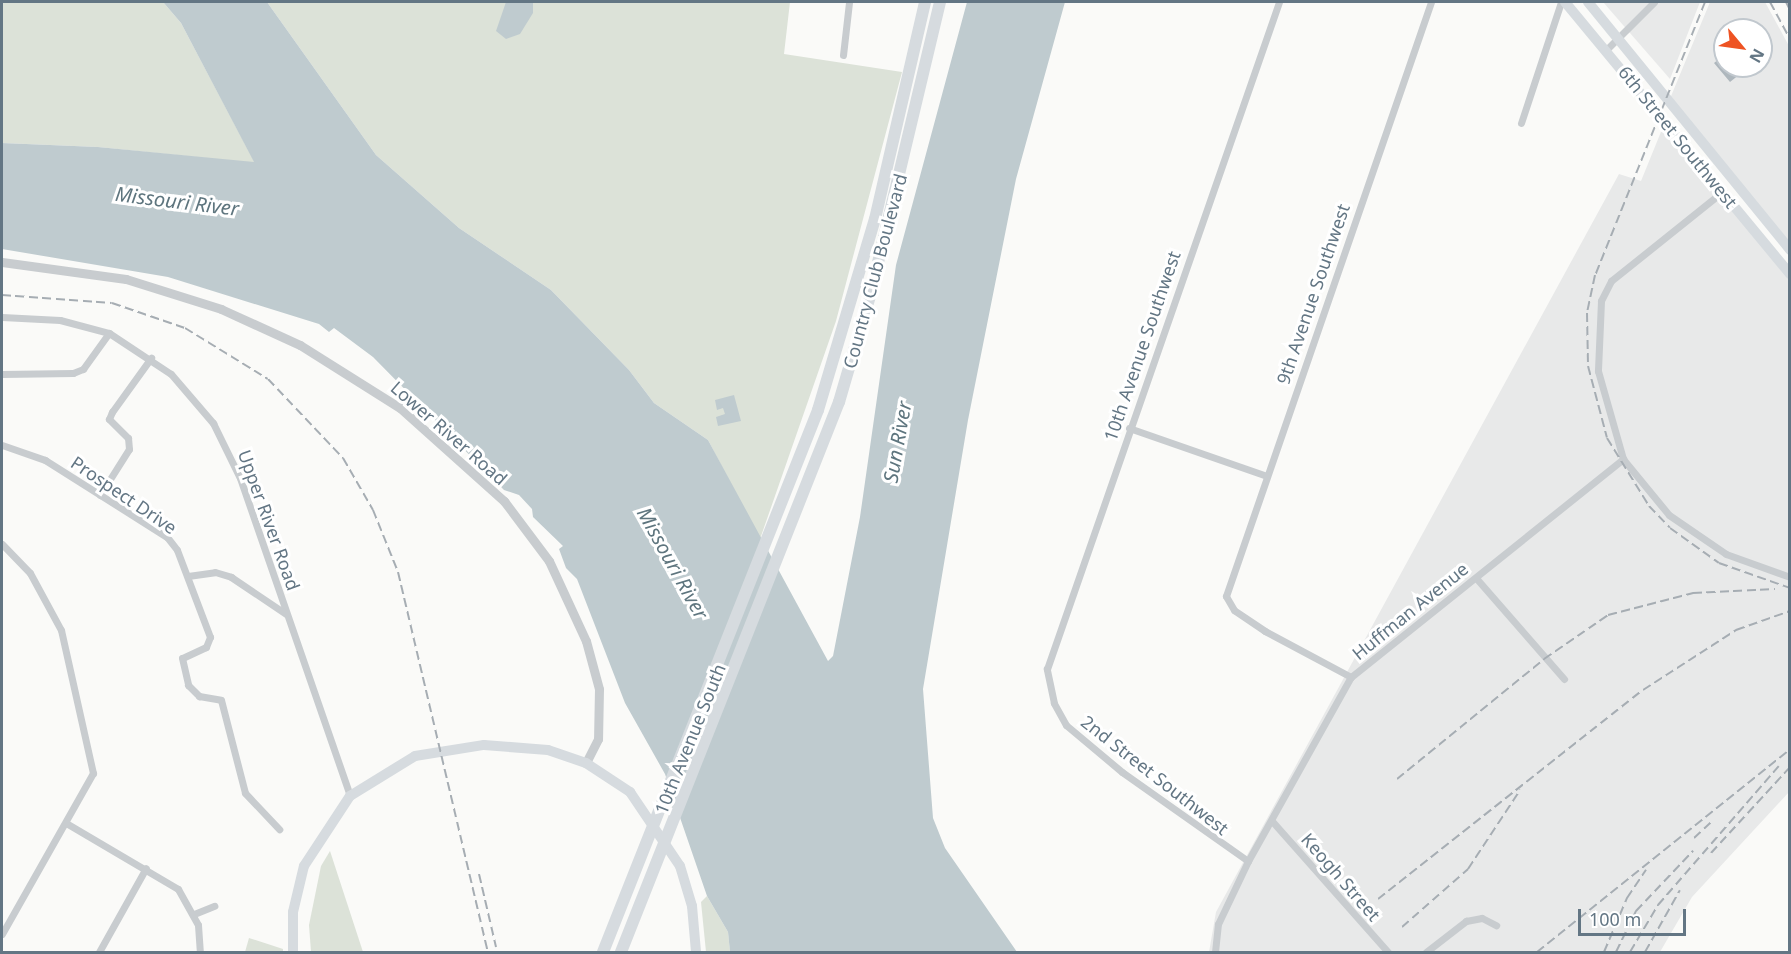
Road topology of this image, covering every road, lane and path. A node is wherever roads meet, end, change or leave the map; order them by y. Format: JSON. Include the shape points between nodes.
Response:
{"nodes":[{"id":1,"x":849,"y":2,"type":"edge"},
{"id":2,"x":925,"y":2,"type":"edge"},
{"id":3,"x":940,"y":2,"type":"edge"},
{"id":4,"x":1279,"y":2,"type":"edge"},
{"id":5,"x":1431,"y":2,"type":"edge"},
{"id":6,"x":1563,"y":2,"type":"edge"},
{"id":7,"x":1588,"y":2,"type":"edge"},
{"id":8,"x":1654,"y":2,"type":"edge"},
{"id":9,"x":1619,"y":39,"type":"junction"},
{"id":10,"x":1606,"y":50,"type":"junction"},
{"id":11,"x":843,"y":55,"type":"dead end"},
{"id":12,"x":1521,"y":123,"type":"dead end"},
{"id":13,"x":1722,"y":192,"type":"junction"},
{"id":14,"x":1790,"y":250,"type":"edge"},
{"id":15,"x":2,"y":262,"type":"edge"},
{"id":16,"x":1790,"y":274,"type":"edge"},
{"id":17,"x":2,"y":317,"type":"edge"},
{"id":18,"x":109,"y":333,"type":"junction"},
{"id":19,"x":151,"y":358,"type":"junction"},
{"id":20,"x":2,"y":374,"type":"edge"},
{"id":21,"x":1129,"y":428,"type":"junction"},
{"id":22,"x":2,"y":445,"type":"edge"},
{"id":23,"x":1623,"y":459,"type":"junction"},
{"id":24,"x":1267,"y":476,"type":"junction"},
{"id":25,"x":100,"y":495,"type":"junction"},
{"id":26,"x":776,"y":525,"type":"joint"},
{"id":27,"x":788,"y":534,"type":"joint"},
{"id":28,"x":2,"y":544,"type":"edge"},
{"id":29,"x":188,"y":576,"type":"junction"},
{"id":30,"x":1476,"y":578,"type":"junction"},
{"id":31,"x":1790,"y":578,"type":"edge"},
{"id":32,"x":286,"y":614,"type":"junction"},
{"id":33,"x":1351,"y":677,"type":"junction"},
{"id":34,"x":1564,"y":679,"type":"dead end"},
{"id":35,"x":1054,"y":703,"type":"joint"},
{"id":36,"x":586,"y":763,"type":"junction"},
{"id":37,"x":350,"y":796,"type":"junction"},
{"id":38,"x":1272,"y":821,"type":"junction"},
{"id":39,"x":66,"y":823,"type":"junction"},
{"id":40,"x":279,"y":829,"type":"dead end"},
{"id":41,"x":1248,"y":861,"type":"junction"},
{"id":42,"x":146,"y":868,"type":"junction"},
{"id":43,"x":214,"y":906,"type":"dead end"},
{"id":44,"x":194,"y":914,"type":"junction"},
{"id":45,"x":1496,"y":925,"type":"dead end"},
{"id":46,"x":2,"y":934,"type":"edge"},
{"id":47,"x":99,"y":952,"type":"edge"},
{"id":48,"x":200,"y":952,"type":"edge"},
{"id":49,"x":293,"y":952,"type":"edge"},
{"id":50,"x":603,"y":952,"type":"edge"},
{"id":51,"x":621,"y":952,"type":"edge"},
{"id":52,"x":696,"y":952,"type":"edge"},
{"id":53,"x":1215,"y":952,"type":"edge"},
{"id":54,"x":1388,"y":952,"type":"edge"},
{"id":55,"x":1426,"y":952,"type":"edge"}],
"edges":[{"from":1,"to":11,"type":"street"},
{"from":2,"to":26,"type":"highway","name":"Country Club Boulevard","via":[[872,230],[818,410]]},
{"from":3,"to":27,"type":"highway","name":"Country Club Boulevard","via":[[870,296],[839,402]]},
{"from":4,"to":21,"type":"street","name":"10th Avenue Southwest"},
{"from":5,"to":24,"type":"street","name":"9th Avenue Southwest"},
{"from":6,"to":10,"type":"main road","name":"6th Street Southwest"},
{"from":6,"to":12,"type":"street"},
{"from":7,"to":9,"type":"main road","name":"6th Street Southwest"},
{"from":8,"to":9,"type":"street"},
{"from":9,"to":10,"type":"street"},
{"from":9,"to":14,"type":"main road","name":"6th Street Southwest"},
{"from":10,"to":13,"type":"main road","name":"6th Street Southwest"},
{"from":13,"to":16,"type":"main road","name":"6th Street Southwest"},
{"from":13,"to":23,"type":"street","via":[[1611,281],[1601,301],[1598,371]]},
{"from":15,"to":36,"type":"street","name":"Lower River Road","via":[[126,279],[221,309],[300,345],[400,408],[504,501],[549,561],[586,641],[599,689],[598,739]]},
{"from":17,"to":18,"type":"street","name":"Upper River Road","via":[[38,316]]},
{"from":18,"to":19,"type":"street","name":"Upper River Road"},
{"from":18,"to":20,"type":"street","via":[[83,369]]},
{"from":19,"to":25,"type":"street","via":[[112,412],[110,420],[128,438],[129,449]]},
{"from":19,"to":32,"type":"street","name":"Upper River Road","via":[[196,401],[225,445]]},
{"from":21,"to":24,"type":"street"},
{"from":21,"to":35,"type":"street","name":"10th Avenue Southwest","via":[[1049,660]]},
{"from":22,"to":25,"type":"street","name":"Prospect Drive","via":[[29,452]]},
{"from":23,"to":30,"type":"street","name":"Huffman Avenue"},
{"from":23,"to":31,"type":"street","via":[[1686,531],[1734,558]]},
{"from":24,"to":33,"type":"street","name":"9th Avenue Southwest","via":[[1226,596],[1234,610],[1265,631]]},
{"from":25,"to":29,"type":"street","name":"Prospect Drive","via":[[166,537]]},
{"from":26,"to":50,"type":"highway","name":"10th Avenue South"},
{"from":27,"to":51,"type":"highway","name":"10th Avenue South"},
{"from":28,"to":39,"type":"street","via":[[30,573],[62,630],[93,772]]},
{"from":29,"to":32,"type":"street","via":[[215,572],[231,577]]},
{"from":29,"to":40,"type":"street","name":"Prospect Drive","via":[[210,642],[182,658],[188,686],[199,696],[221,700],[245,793]]},
{"from":30,"to":33,"type":"street","name":"Huffman Avenue"},
{"from":30,"to":34,"type":"street"},
{"from":32,"to":37,"type":"street","name":"Upper River Road"},
{"from":33,"to":38,"type":"street","name":"Huffman Avenue"},
{"from":35,"to":41,"type":"street","name":"2nd Street Southwest","via":[[1066,725],[1090,746]]},
{"from":36,"to":37,"type":"main road","via":[[548,750],[459,746],[415,756]]},
{"from":36,"to":52,"type":"main road","via":[[630,792],[680,866],[692,906]]},
{"from":37,"to":49,"type":"main road","via":[[304,866],[293,912]]},
{"from":38,"to":41,"type":"street","name":"Huffman Avenue"},
{"from":38,"to":54,"type":"street","name":"Keogh Street"},
{"from":39,"to":42,"type":"street"},
{"from":39,"to":46,"type":"street"},
{"from":41,"to":53,"type":"street","name":"Huffman Avenue","via":[[1218,924]]},
{"from":42,"to":44,"type":"street","via":[[178,889]]},
{"from":42,"to":47,"type":"street"},
{"from":43,"to":44,"type":"street"},
{"from":44,"to":48,"type":"street"},
{"from":45,"to":55,"type":"street","via":[[1482,918],[1466,921]]}]}
